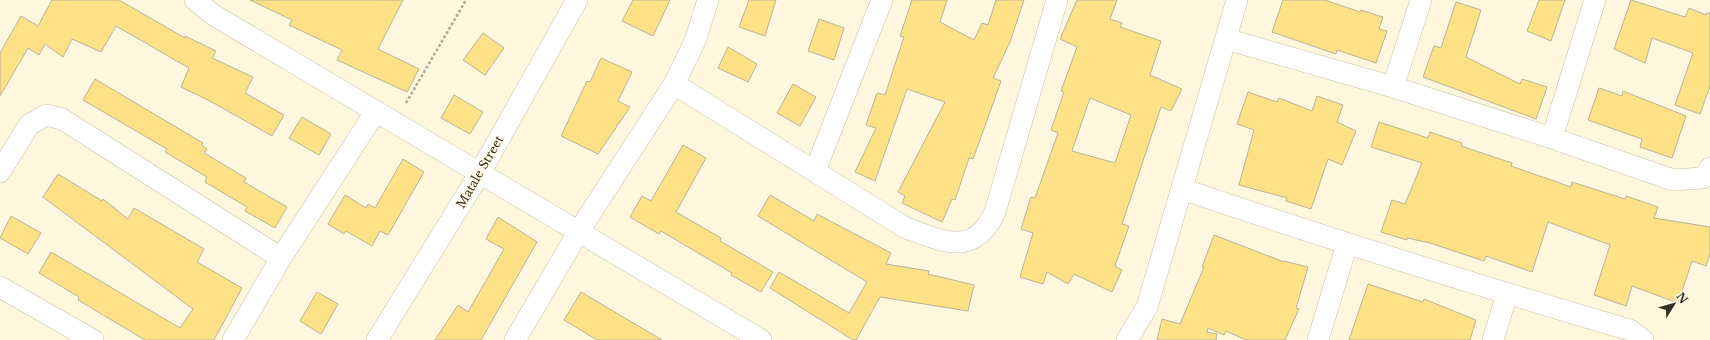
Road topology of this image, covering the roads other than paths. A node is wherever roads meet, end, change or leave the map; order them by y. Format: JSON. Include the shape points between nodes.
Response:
{"nodes":[{"id":1,"x":195,"y":0,"type":"edge"},
{"id":2,"x":577,"y":0,"type":"edge"},
{"id":3,"x":708,"y":0,"type":"edge"},
{"id":4,"x":882,"y":0,"type":"edge"},
{"id":5,"x":1058,"y":0,"type":"edge"},
{"id":6,"x":1237,"y":0,"type":"edge"},
{"id":7,"x":1421,"y":0,"type":"edge"},
{"id":8,"x":1595,"y":0,"type":"edge"},
{"id":9,"x":1226,"y":40,"type":"junction"},
{"id":10,"x":674,"y":84,"type":"junction"},
{"id":11,"x":1393,"y":87,"type":"junction"},
{"id":12,"x":376,"y":111,"type":"junction"},
{"id":13,"x":1552,"y":138,"type":"junction"},
{"id":14,"x":1710,"y":168,"type":"edge"},
{"id":15,"x":815,"y":171,"type":"junction"},
{"id":16,"x":0,"y":172,"type":"edge"},
{"id":17,"x":480,"y":173,"type":"junction"},
{"id":18,"x":1182,"y":189,"type":"junction"},
{"id":19,"x":579,"y":231,"type":"junction"},
{"id":20,"x":1347,"y":244,"type":"junction"},
{"id":21,"x":281,"y":258,"type":"junction"},
{"id":22,"x":0,"y":287,"type":"edge"},
{"id":23,"x":1507,"y":294,"type":"junction"},
{"id":24,"x":93,"y":340,"type":"edge"},
{"id":25,"x":232,"y":340,"type":"edge"},
{"id":26,"x":377,"y":340,"type":"edge"},
{"id":27,"x":515,"y":340,"type":"edge"},
{"id":28,"x":761,"y":340,"type":"edge"},
{"id":29,"x":1128,"y":340,"type":"edge"},
{"id":30,"x":1318,"y":340,"type":"edge"},
{"id":31,"x":1493,"y":340,"type":"edge"},
{"id":32,"x":1643,"y":340,"type":"edge"}],
"edges":[{"from":1,"to":12,"type":"street","via":[[212,14]]},
{"from":2,"to":17,"type":"street","name":"Matale Street"},
{"from":3,"to":10,"type":"street","via":[[695,41]]},
{"from":4,"to":15,"type":"street"},
{"from":5,"to":15,"type":"street","via":[[995,212],[988,227],[968,242],[942,241],[906,228]]},
{"from":6,"to":9,"type":"street"},
{"from":7,"to":11,"type":"street"},
{"from":8,"to":13,"type":"street"},
{"from":9,"to":11,"type":"street"},
{"from":9,"to":18,"type":"street"},
{"from":10,"to":15,"type":"street"},
{"from":10,"to":19,"type":"street"},
{"from":11,"to":13,"type":"street"},
{"from":12,"to":17,"type":"street"},
{"from":12,"to":21,"type":"street"},
{"from":13,"to":14,"type":"street","via":[[1673,180],[1703,178]]},
{"from":16,"to":21,"type":"street","via":[[29,125],[46,115],[62,119]]},
{"from":17,"to":19,"type":"street"},
{"from":17,"to":26,"type":"street","name":"Matale Street"},
{"from":18,"to":20,"type":"street"},
{"from":18,"to":29,"type":"street","via":[[1147,307]]},
{"from":19,"to":27,"type":"street"},
{"from":19,"to":28,"type":"street"},
{"from":20,"to":23,"type":"street"},
{"from":20,"to":30,"type":"street"},
{"from":21,"to":25,"type":"street"},
{"from":22,"to":24,"type":"street"},
{"from":23,"to":31,"type":"street"},
{"from":23,"to":32,"type":"street","via":[[1630,330]]}]}
